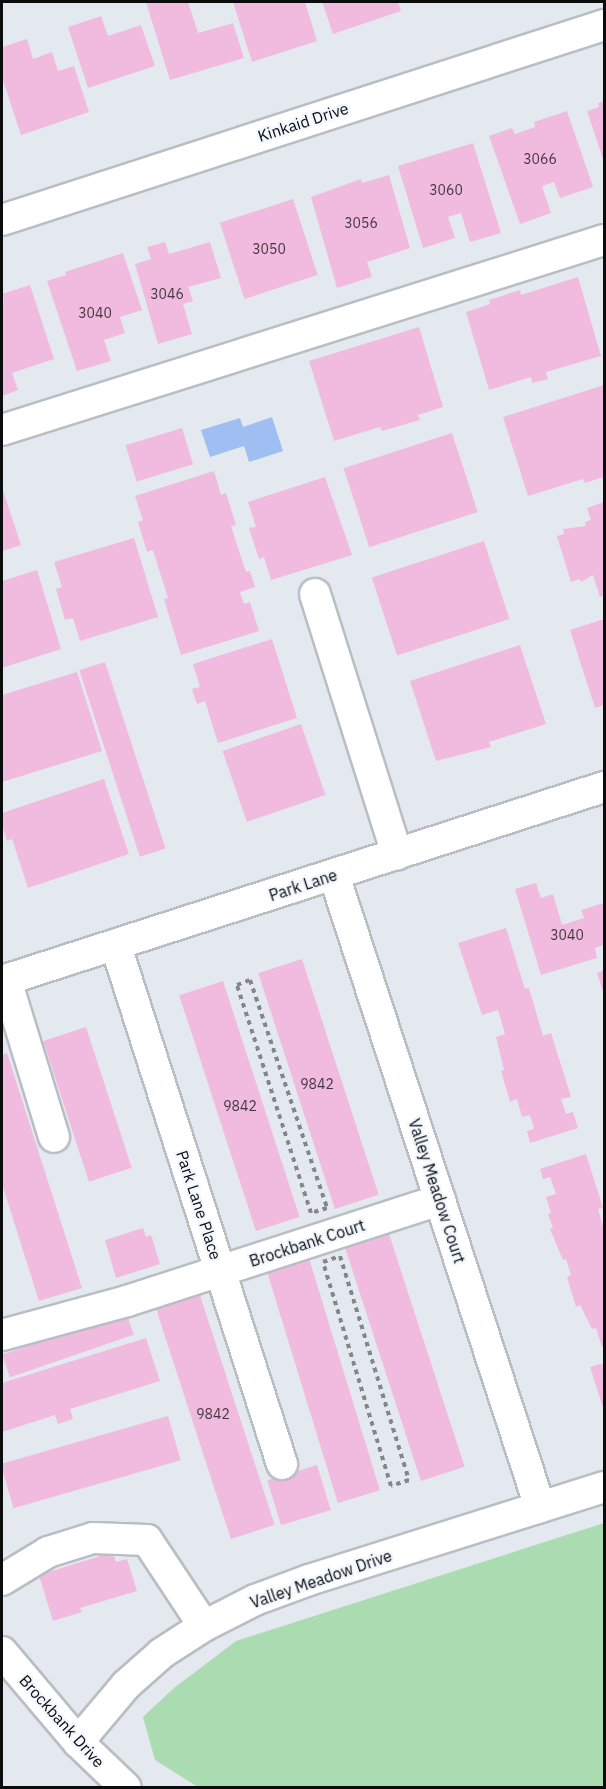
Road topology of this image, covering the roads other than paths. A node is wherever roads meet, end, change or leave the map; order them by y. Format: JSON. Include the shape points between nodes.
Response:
{"nodes":[{"id":1,"x":604,"y":25,"type":"edge"},
{"id":2,"x":2,"y":220,"type":"edge"},
{"id":3,"x":604,"y":240,"type":"edge"},
{"id":4,"x":2,"y":430,"type":"edge"},
{"id":5,"x":315,"y":594,"type":"dead end"},
{"id":6,"x":604,"y":787,"type":"edge"},
{"id":7,"x":397,"y":854,"type":"junction"},
{"id":8,"x":334,"y":875,"type":"junction"},
{"id":9,"x":116,"y":945,"type":"junction"},
{"id":10,"x":4,"y":980,"type":"edge"},
{"id":11,"x":54,"y":1137,"type":"dead end"},
{"id":12,"x":440,"y":1200,"type":"junction"},
{"id":13,"x":220,"y":1271,"type":"junction"},
{"id":14,"x":2,"y":1335,"type":"edge"},
{"id":15,"x":282,"y":1464,"type":"dead end"},
{"id":16,"x":604,"y":1487,"type":"edge"},
{"id":17,"x":540,"y":1507,"type":"junction"},
{"id":18,"x":2,"y":1580,"type":"edge"},
{"id":19,"x":204,"y":1626,"type":"junction"},
{"id":20,"x":2,"y":1652,"type":"edge"},
{"id":21,"x":78,"y":1742,"type":"junction"},
{"id":22,"x":126,"y":1788,"type":"edge"}],
"edges":[{"from":1,"to":2,"type":"street","name":"Kinkaid Drive"},
{"from":3,"to":4,"type":"street"},
{"from":5,"to":7,"type":"street"},
{"from":6,"to":7,"type":"street","name":"Park Lane"},
{"from":7,"to":8,"type":"street","name":"Park Lane"},
{"from":8,"to":9,"type":"street","name":"Park Lane"},
{"from":8,"to":12,"type":"street","name":"Valley Meadow Court"},
{"from":9,"to":10,"type":"street","name":"Park Lane"},
{"from":9,"to":13,"type":"street","name":"Park Lane Place"},
{"from":10,"to":11,"type":"street"},
{"from":12,"to":13,"type":"street","name":"Brockbank Court"},
{"from":12,"to":17,"type":"street","name":"Valley Meadow Court"},
{"from":13,"to":14,"type":"street","name":"Brockbank Court"},
{"from":13,"to":15,"type":"street","name":"Park Lane Place"},
{"from":16,"to":17,"type":"street","name":"Valley Meadow Drive"},
{"from":17,"to":19,"type":"street","name":"Valley Meadow Drive","via":[[309,1580],[255,1600]]},
{"from":18,"to":19,"type":"street","via":[[48,1552],[93,1538],[147,1540]]},
{"from":19,"to":21,"type":"street","name":"Valley Meadow Drive","via":[[162,1653],[126,1685]]},
{"from":20,"to":21,"type":"street","name":"Brockbank Drive"},
{"from":21,"to":22,"type":"street","name":"Brockbank Drive"}]}
